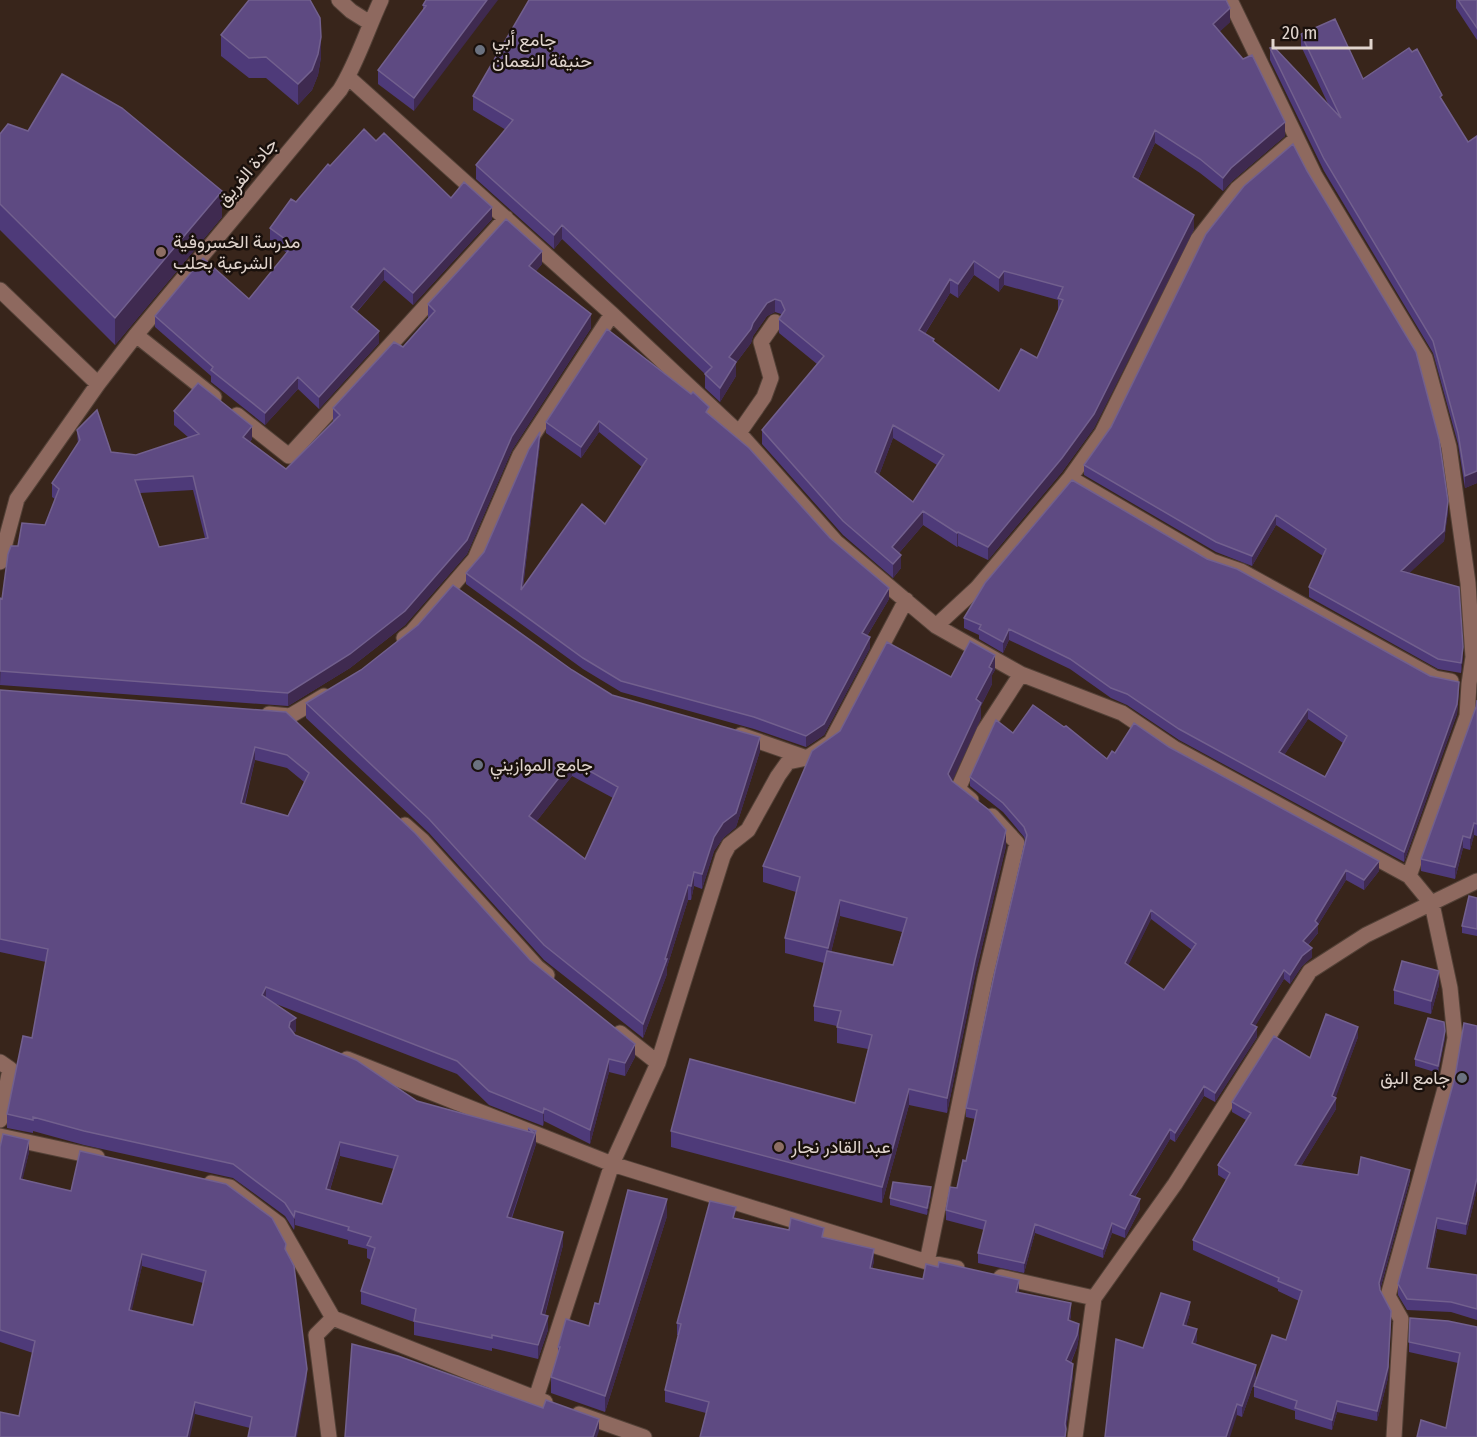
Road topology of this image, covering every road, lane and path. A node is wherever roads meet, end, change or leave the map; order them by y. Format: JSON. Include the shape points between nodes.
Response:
{"nodes":[{"id":1,"x":339,"y":0,"type":"edge"},
{"id":2,"x":381,"y":0,"type":"edge"},
{"id":3,"x":1230,"y":0,"type":"edge"},
{"id":4,"x":370,"y":23,"type":"junction"},
{"id":5,"x":348,"y":77,"type":"junction"},
{"id":6,"x":1296,"y":140,"type":"junction"},
{"id":7,"x":506,"y":218,"type":"junction"},
{"id":8,"x":0,"y":290,"type":"edge"},
{"id":9,"x":612,"y":314,"type":"junction"},
{"id":10,"x":775,"y":322,"type":"dead end"},
{"id":11,"x":136,"y":335,"type":"junction"},
{"id":12,"x":98,"y":384,"type":"junction"},
{"id":13,"x":739,"y":433,"type":"junction"},
{"id":14,"x":1070,"y":478,"type":"junction"},
{"id":15,"x":0,"y":561,"type":"edge"},
{"id":16,"x":906,"y":600,"type":"junction"},
{"id":17,"x":936,"y":626,"type":"junction"},
{"id":18,"x":393,"y":647,"type":"edge"},
{"id":19,"x":1021,"y":674,"type":"junction"},
{"id":20,"x":1469,"y":684,"type":"junction"},
{"id":21,"x":337,"y":688,"type":"edge"},
{"id":22,"x":255,"y":713,"type":"edge"},
{"id":23,"x":728,"y":731,"type":"edge"},
{"id":24,"x":807,"y":758,"type":"junction"},
{"id":25,"x":397,"y":817,"type":"edge"},
{"id":26,"x":1409,"y":876,"type":"junction"},
{"id":27,"x":1477,"y":881,"type":"edge"},
{"id":28,"x":1432,"y":904,"type":"junction"},
{"id":29,"x":555,"y":982,"type":"edge"},
{"id":30,"x":611,"y":1026,"type":"edge"},
{"id":31,"x":332,"y":1053,"type":"edge"},
{"id":32,"x":0,"y":1062,"type":"edge"},
{"id":33,"x":658,"y":1063,"type":"junction"},
{"id":34,"x":0,"y":1120,"type":"edge"},
{"id":35,"x":0,"y":1136,"type":"edge"},
{"id":36,"x":110,"y":1160,"type":"edge"},
{"id":37,"x":612,"y":1164,"type":"junction"},
{"id":38,"x":198,"y":1179,"type":"edge"},
{"id":39,"x":927,"y":1262,"type":"junction"},
{"id":40,"x":1094,"y":1298,"type":"junction"},
{"id":41,"x":333,"y":1318,"type":"junction"},
{"id":42,"x":536,"y":1398,"type":"junction"},
{"id":43,"x":329,"y":1437,"type":"edge"},
{"id":44,"x":644,"y":1437,"type":"edge"},
{"id":45,"x":1075,"y":1437,"type":"edge"},
{"id":46,"x":1394,"y":1437,"type":"edge"}],
"edges":[{"from":1,"to":4,"type":"street"},
{"from":2,"to":4,"type":"street","name":"جادة الفريق"},
{"from":3,"to":6,"type":"street"},
{"from":4,"to":5,"type":"street","name":"جادة الفريق"},
{"from":5,"to":7,"type":"street"},
{"from":5,"to":11,"type":"street","name":"جادة الفريق","via":[[330,104]]},
{"from":6,"to":14,"type":"street","via":[[1237,189],[1198,239],[1102,433]]},
{"from":6,"to":20,"type":"street","via":[[1425,358],[1449,447],[1468,583],[1473,657]]},
{"from":7,"to":9,"type":"street"},
{"from":7,"to":11,"type":"street","via":[[289,456]]},
{"from":8,"to":12,"type":"street"},
{"from":9,"to":13,"type":"street"},
{"from":9,"to":18,"type":"street","via":[[520,455],[475,559],[457,590]]},
{"from":10,"to":13,"type":"street","via":[[761,342],[771,378],[764,397]]},
{"from":11,"to":12,"type":"street","name":"جادة الفريق"},
{"from":12,"to":15,"type":"street","name":"جادة الفريق","via":[[17,499]]},
{"from":13,"to":16,"type":"street","via":[[836,542]]},
{"from":14,"to":17,"type":"street","via":[[977,588]]},
{"from":14,"to":20,"type":"street","via":[[1212,561],[1241,571],[1435,678]]},
{"from":16,"to":17,"type":"street"},
{"from":16,"to":24,"type":"street","via":[[831,742]]},
{"from":17,"to":19,"type":"street"},
{"from":19,"to":26,"type":"street","via":[[1122,713],[1174,748]]},
{"from":19,"to":39,"type":"street","via":[[984,731],[958,789],[996,819],[1017,843]]},
{"from":20,"to":26,"type":"street","via":[[1467,716]]},
{"from":21,"to":22,"type":"street","via":[[294,720]]},
{"from":23,"to":24,"type":"street"},
{"from":24,"to":33,"type":"street","via":[[788,762],[748,830],[729,844],[723,856]]},
{"from":25,"to":29,"type":"street"},
{"from":26,"to":28,"type":"street"},
{"from":27,"to":28,"type":"street"},
{"from":28,"to":40,"type":"street","via":[[1366,935],[1310,971],[1175,1184]]},
{"from":28,"to":46,"type":"street","via":[[1450,988],[1455,1038],[1446,1085],[1388,1296],[1407,1320]]},
{"from":30,"to":33,"type":"street"},
{"from":31,"to":37,"type":"street"},
{"from":32,"to":34,"type":"street","via":[[10,1069]]},
{"from":33,"to":37,"type":"street"},
{"from":35,"to":36,"type":"street"},
{"from":37,"to":39,"type":"street"},
{"from":37,"to":42,"type":"street"},
{"from":38,"to":41,"type":"street","via":[[230,1187],[279,1224]]},
{"from":39,"to":40,"type":"street"},
{"from":40,"to":45,"type":"street"},
{"from":41,"to":42,"type":"street"},
{"from":41,"to":43,"type":"street","via":[[316,1335]]},
{"from":42,"to":44,"type":"street"}]}
